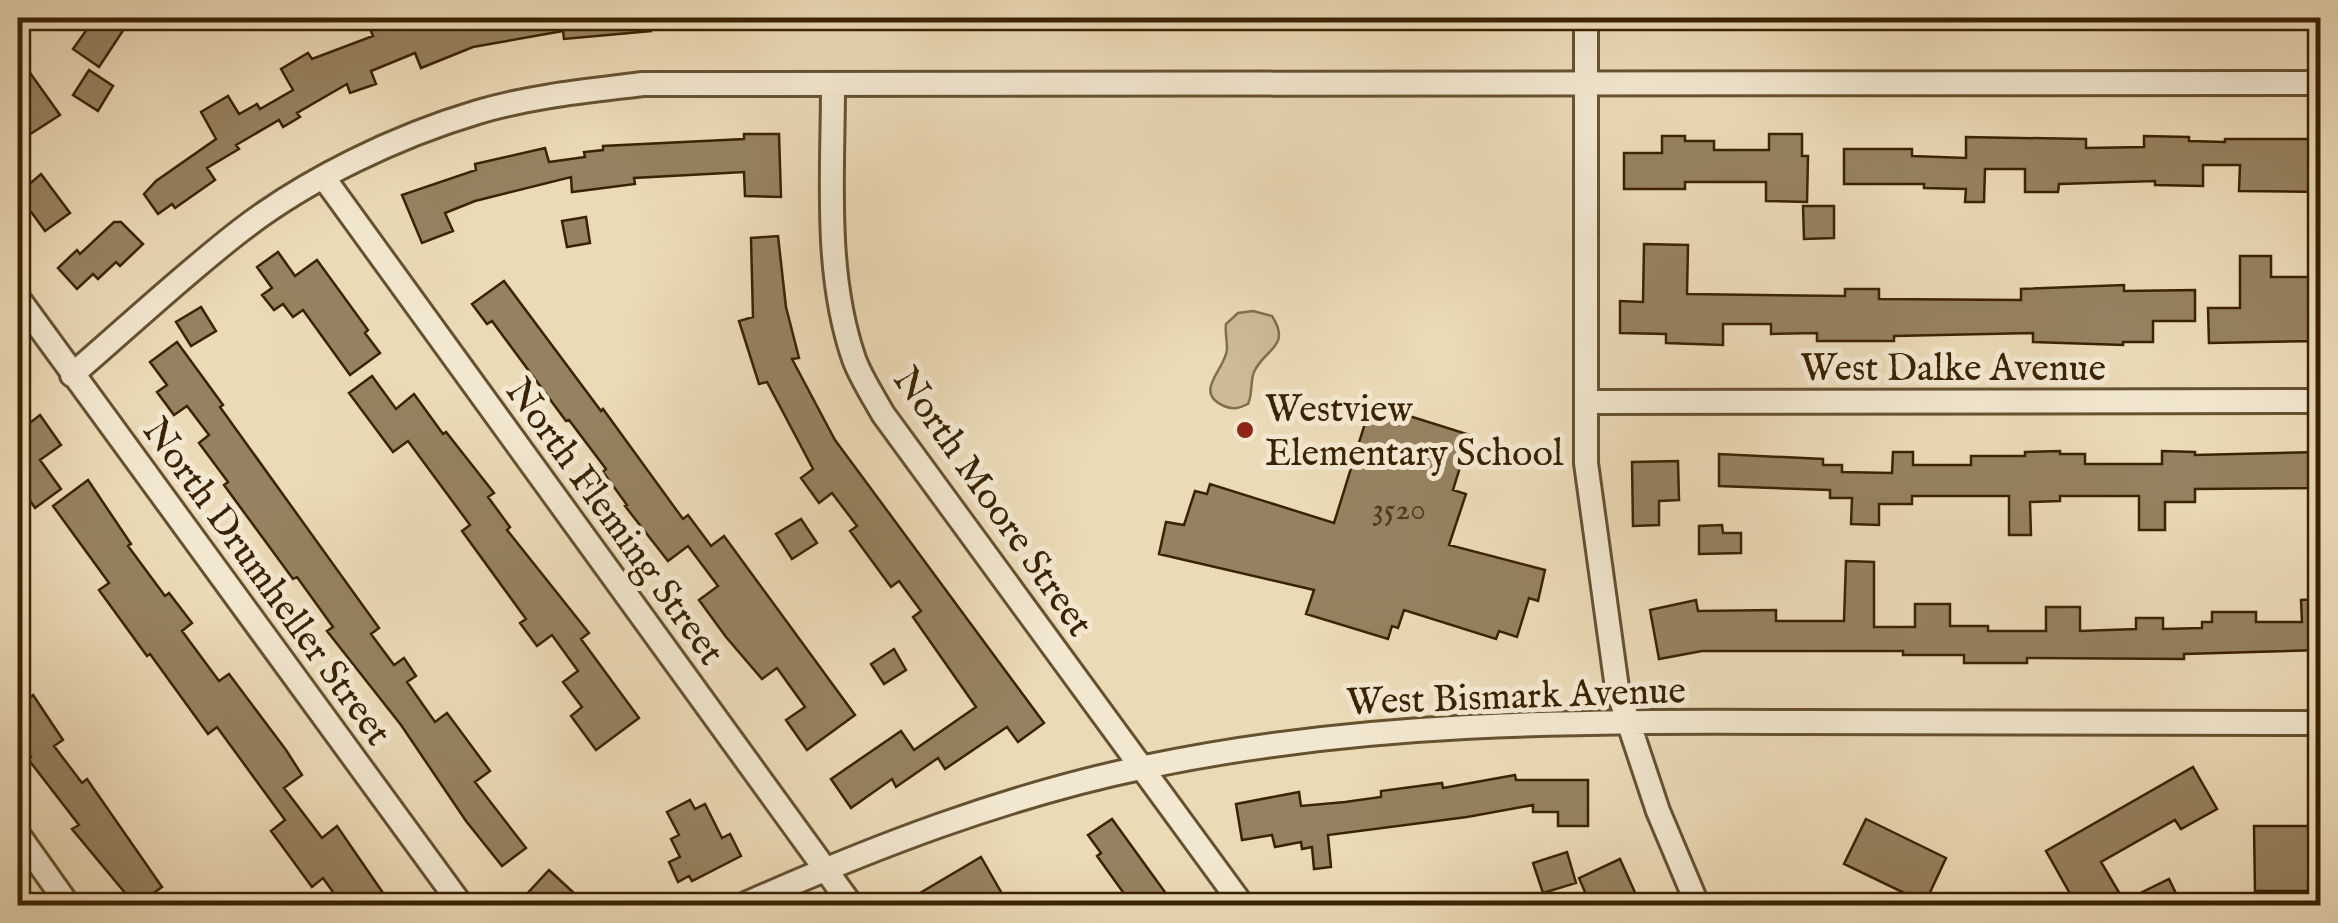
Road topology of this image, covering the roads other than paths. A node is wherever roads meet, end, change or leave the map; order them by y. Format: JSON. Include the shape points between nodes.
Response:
{"nodes":[{"id":1,"x":1586,"y":18,"type":"edge"},
{"id":2,"x":2320,"y":83,"type":"edge"},
{"id":3,"x":1587,"y":84,"type":"junction"},
{"id":4,"x":833,"y":85,"type":"junction"},
{"id":5,"x":324,"y":178,"type":"junction"},
{"id":6,"x":18,"y":298,"type":"edge"},
{"id":7,"x":72,"y":375,"type":"junction"},
{"id":8,"x":1586,"y":402,"type":"junction"},
{"id":9,"x":2320,"y":402,"type":"edge"},
{"id":10,"x":1630,"y":721,"type":"junction"},
{"id":11,"x":2320,"y":724,"type":"edge"},
{"id":12,"x":1142,"y":767,"type":"junction"},
{"id":13,"x":18,"y":834,"type":"edge"},
{"id":14,"x":825,"y":868,"type":"junction"},
{"id":15,"x":69,"y":906,"type":"edge"},
{"id":16,"x":462,"y":906,"type":"edge"},
{"id":17,"x":740,"y":906,"type":"edge"},
{"id":18,"x":852,"y":906,"type":"edge"},
{"id":19,"x":1243,"y":906,"type":"edge"},
{"id":20,"x":1698,"y":906,"type":"edge"}],
"edges":[{"from":1,"to":3,"type":"street"},
{"from":2,"to":3,"type":"street"},
{"from":3,"to":4,"type":"street"},
{"from":3,"to":8,"type":"street"},
{"from":4,"to":5,"type":"street","via":[[643,84],[552,95],[405,137]]},
{"from":4,"to":12,"type":"street","name":"North Moore Street","via":[[834,260],[855,361],[882,414]]},
{"from":5,"to":7,"type":"street","via":[[243,229]]},
{"from":5,"to":14,"type":"street","name":"North Fleming Street"},
{"from":6,"to":7,"type":"street","name":"North Drumheller Street"},
{"from":7,"to":16,"type":"street","name":"North Drumheller Street"},
{"from":8,"to":9,"type":"street","name":"West Dalke Avenue"},
{"from":8,"to":10,"type":"street","via":[[1586,462],[1606,617],[1617,688]]},
{"from":10,"to":11,"type":"street","name":"West Bismark Avenue"},
{"from":10,"to":12,"type":"street","name":"West Bismark Avenue","via":[[1442,726]]},
{"from":10,"to":20,"type":"street"},
{"from":12,"to":14,"type":"street","name":"West Bismark Avenue","via":[[995,808]]},
{"from":12,"to":19,"type":"street","name":"North Moore Street"},
{"from":13,"to":15,"type":"street"},
{"from":14,"to":17,"type":"street","name":"West Bismark Avenue"},
{"from":14,"to":18,"type":"street","name":"North Fleming Street"}]}
